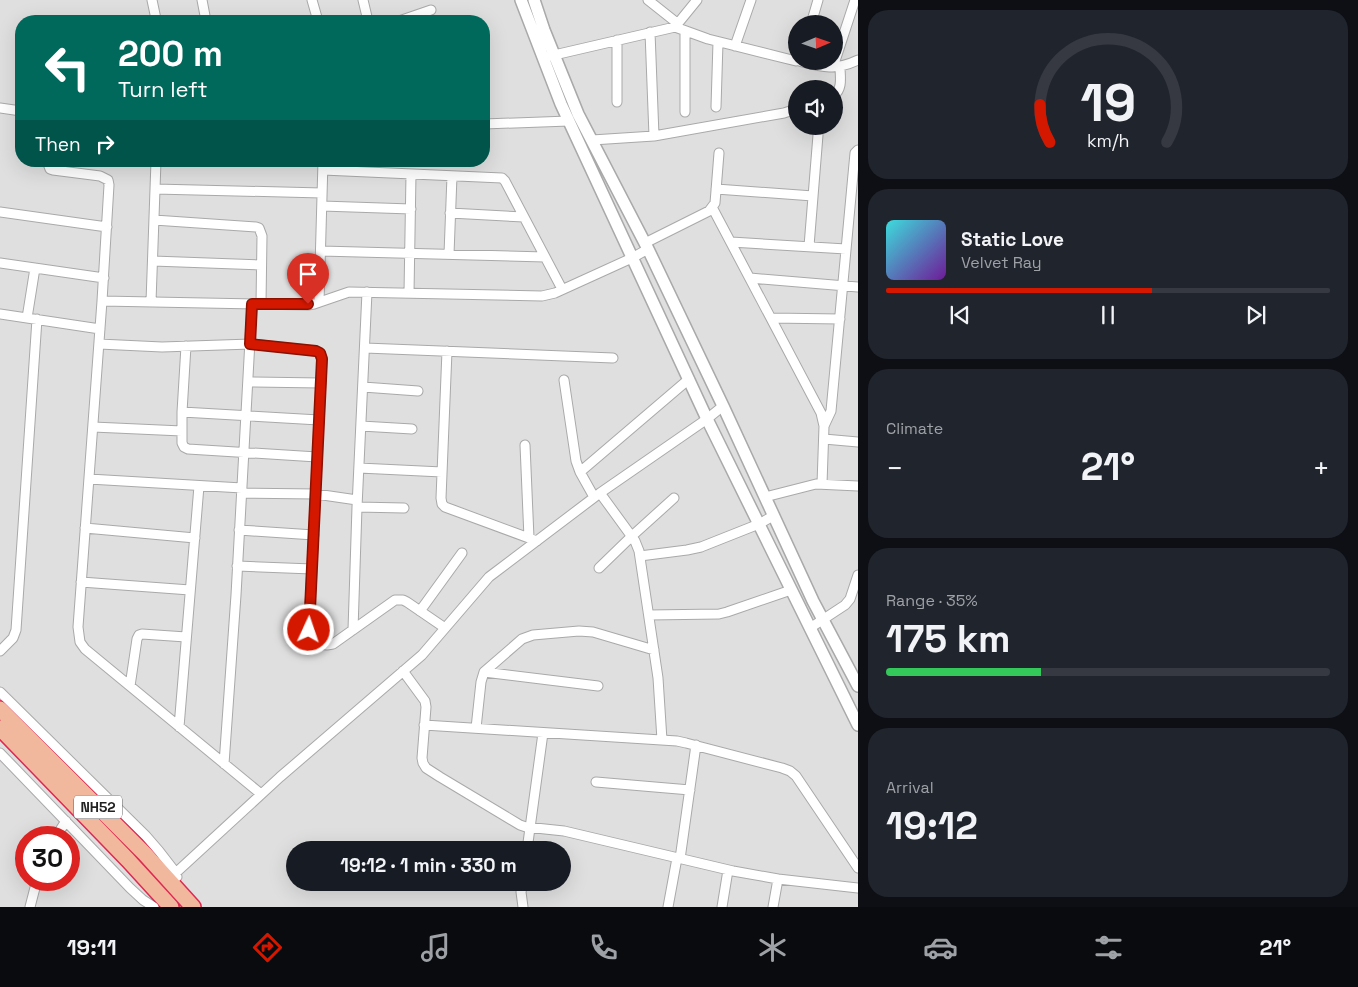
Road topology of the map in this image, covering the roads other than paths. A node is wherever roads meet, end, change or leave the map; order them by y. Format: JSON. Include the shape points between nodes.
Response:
{"nodes":[{"id":1,"x":152,"y":0,"type":"edge"},
{"id":2,"x":202,"y":0,"type":"edge"},
{"id":3,"x":312,"y":0,"type":"edge"},
{"id":4,"x":363,"y":0,"type":"edge"},
{"id":5,"x":521,"y":0,"type":"edge"},
{"id":6,"x":534,"y":0,"type":"edge"},
{"id":7,"x":648,"y":0,"type":"edge"},
{"id":8,"x":697,"y":0,"type":"edge"},
{"id":9,"x":751,"y":0,"type":"edge"},
{"id":10,"x":818,"y":0,"type":"edge"},
{"id":11,"x":855,"y":0,"type":"edge"},
{"id":12,"x":431,"y":10,"type":"dead end"},
{"id":13,"x":155,"y":15,"type":"edge"},
{"id":14,"x":205,"y":15,"type":"edge"},
{"id":15,"x":316,"y":15,"type":"edge"},
{"id":16,"x":367,"y":15,"type":"edge"},
{"id":17,"x":416,"y":15,"type":"edge"},
{"id":18,"x":814,"y":15,"type":"edge"},
{"id":19,"x":676,"y":25,"type":"junction"},
{"id":20,"x":685,"y":31,"type":"junction"},
{"id":21,"x":650,"y":32,"type":"junction"},
{"id":22,"x":617,"y":40,"type":"junction"},
{"id":23,"x":718,"y":42,"type":"junction"},
{"id":24,"x":843,"y":42,"type":"edge"},
{"id":25,"x":735,"y":46,"type":"junction"},
{"id":26,"x":548,"y":56,"type":"junction"},
{"id":27,"x":788,"y":58,"type":"edge"},
{"id":28,"x":858,"y":60,"type":"edge"},
{"id":29,"x":843,"y":65,"type":"edge"},
{"id":30,"x":617,"y":102,"type":"dead end"},
{"id":31,"x":716,"y":107,"type":"dead end"},
{"id":32,"x":0,"y":111,"type":"edge"},
{"id":33,"x":15,"y":111,"type":"edge"},
{"id":34,"x":788,"y":111,"type":"edge"},
{"id":35,"x":685,"y":112,"type":"dead end"},
{"id":36,"x":569,"y":121,"type":"junction"},
{"id":37,"x":490,"y":124,"type":"edge"},
{"id":38,"x":818,"y":135,"type":"dead end"},
{"id":39,"x":654,"y":136,"type":"junction"},
{"id":40,"x":592,"y":140,"type":"junction"},
{"id":41,"x":858,"y":150,"type":"edge"},
{"id":42,"x":719,"y":153,"type":"dead end"},
{"id":43,"x":49,"y":167,"type":"edge"},
{"id":44,"x":156,"y":167,"type":"edge"},
{"id":45,"x":323,"y":167,"type":"edge"},
{"id":46,"x":334,"y":167,"type":"edge"},
{"id":47,"x":411,"y":174,"type":"junction"},
{"id":48,"x":452,"y":176,"type":"junction"},
{"id":49,"x":155,"y":189,"type":"junction"},
{"id":50,"x":716,"y":189,"type":"junction"},
{"id":51,"x":322,"y":193,"type":"junction"},
{"id":52,"x":813,"y":196,"type":"junction"},
{"id":53,"x":322,"y":206,"type":"junction"},
{"id":54,"x":712,"y":207,"type":"junction"},
{"id":55,"x":411,"y":209,"type":"junction"},
{"id":56,"x":0,"y":212,"type":"edge"},
{"id":57,"x":450,"y":213,"type":"junction"},
{"id":58,"x":524,"y":216,"type":"junction"},
{"id":59,"x":154,"y":220,"type":"junction"},
{"id":60,"x":107,"y":227,"type":"junction"},
{"id":61,"x":731,"y":242,"type":"junction"},
{"id":62,"x":646,"y":246,"type":"junction"},
{"id":63,"x":809,"y":246,"type":"junction"},
{"id":64,"x":846,"y":248,"type":"junction"},
{"id":65,"x":321,"y":251,"type":"junction"},
{"id":66,"x":410,"y":253,"type":"junction"},
{"id":67,"x":449,"y":254,"type":"junction"},
{"id":68,"x":545,"y":257,"type":"junction"},
{"id":69,"x":632,"y":258,"type":"junction"},
{"id":70,"x":153,"y":261,"type":"junction"},
{"id":71,"x":0,"y":263,"type":"edge"},
{"id":72,"x":261,"y":266,"type":"junction"},
{"id":73,"x":35,"y":268,"type":"junction"},
{"id":74,"x":104,"y":278,"type":"junction"},
{"id":75,"x":750,"y":278,"type":"junction"},
{"id":76,"x":843,"y":286,"type":"junction"},
{"id":77,"x":858,"y":287,"type":"edge"},
{"id":78,"x":562,"y":290,"type":"junction"},
{"id":79,"x":368,"y":292,"type":"junction"},
{"id":80,"x":409,"y":293,"type":"junction"},
{"id":81,"x":102,"y":301,"type":"junction"},
{"id":82,"x":151,"y":302,"type":"junction"},
{"id":83,"x":319,"y":302,"type":"junction"},
{"id":84,"x":256,"y":304,"type":"junction"},
{"id":85,"x":0,"y":314,"type":"edge"},
{"id":86,"x":27,"y":318,"type":"junction"},
{"id":87,"x":771,"y":318,"type":"junction"},
{"id":88,"x":840,"y":318,"type":"junction"},
{"id":89,"x":37,"y":319,"type":"junction"},
{"id":90,"x":100,"y":329,"type":"junction"},
{"id":91,"x":99,"y":344,"type":"junction"},
{"id":92,"x":250,"y":344,"type":"junction"},
{"id":93,"x":186,"y":346,"type":"junction"},
{"id":94,"x":365,"y":348,"type":"junction"},
{"id":95,"x":448,"y":351,"type":"junction"},
{"id":96,"x":613,"y":358,"type":"dead end"},
{"id":97,"x":688,"y":379,"type":"junction"},
{"id":98,"x":564,"y":380,"type":"dead end"},
{"id":99,"x":248,"y":382,"type":"junction"},
{"id":100,"x":321,"y":383,"type":"junction"},
{"id":101,"x":363,"y":387,"type":"junction"},
{"id":102,"x":418,"y":391,"type":"dead end"},
{"id":103,"x":723,"y":406,"type":"junction"},
{"id":104,"x":182,"y":412,"type":"junction"},
{"id":105,"x":246,"y":415,"type":"junction"},
{"id":106,"x":707,"y":419,"type":"junction"},
{"id":107,"x":319,"y":420,"type":"junction"},
{"id":108,"x":93,"y":426,"type":"junction"},
{"id":109,"x":361,"y":426,"type":"junction"},
{"id":110,"x":824,"y":426,"type":"junction"},
{"id":111,"x":412,"y":429,"type":"dead end"},
{"id":112,"x":182,"y":431,"type":"junction"},
{"id":113,"x":824,"y":439,"type":"junction"},
{"id":114,"x":858,"y":442,"type":"edge"},
{"id":115,"x":525,"y":446,"type":"dead end"},
{"id":116,"x":244,"y":452,"type":"junction"},
{"id":117,"x":317,"y":457,"type":"junction"},
{"id":118,"x":359,"y":468,"type":"junction"},
{"id":119,"x":442,"y":472,"type":"junction"},
{"id":120,"x":580,"y":472,"type":"junction"},
{"id":121,"x":89,"y":478,"type":"junction"},
{"id":122,"x":822,"y":484,"type":"junction"},
{"id":123,"x":199,"y":486,"type":"junction"},
{"id":124,"x":858,"y":486,"type":"edge"},
{"id":125,"x":242,"y":491,"type":"junction"},
{"id":126,"x":316,"y":494,"type":"junction"},
{"id":127,"x":597,"y":495,"type":"junction"},
{"id":128,"x":674,"y":498,"type":"dead end"},
{"id":129,"x":765,"y":498,"type":"junction"},
{"id":130,"x":357,"y":504,"type":"junction"},
{"id":131,"x":404,"y":508,"type":"dead end"},
{"id":132,"x":773,"y":516,"type":"junction"},
{"id":133,"x":759,"y":524,"type":"junction"},
{"id":134,"x":85,"y":528,"type":"junction"},
{"id":135,"x":239,"y":530,"type":"junction"},
{"id":136,"x":314,"y":535,"type":"junction"},
{"id":137,"x":632,"y":536,"type":"junction"},
{"id":138,"x":195,"y":538,"type":"junction"},
{"id":139,"x":533,"y":539,"type":"junction"},
{"id":140,"x":462,"y":553,"type":"dead end"},
{"id":141,"x":640,"y":556,"type":"junction"},
{"id":142,"x":237,"y":566,"type":"junction"},
{"id":143,"x":599,"y":568,"type":"dead end"},
{"id":144,"x":312,"y":569,"type":"junction"},
{"id":145,"x":858,"y":576,"type":"edge"},
{"id":146,"x":81,"y":582,"type":"junction"},
{"id":147,"x":190,"y":590,"type":"junction"},
{"id":148,"x":791,"y":590,"type":"junction"},
{"id":149,"x":420,"y":611,"type":"junction"},
{"id":150,"x":649,"y":615,"type":"junction"},
{"id":151,"x":823,"y":619,"type":"junction"},
{"id":152,"x":445,"y":628,"type":"junction"},
{"id":153,"x":810,"y":628,"type":"junction"},
{"id":154,"x":353,"y":630,"type":"junction"},
{"id":155,"x":186,"y":637,"type":"junction"},
{"id":156,"x":654,"y":650,"type":"junction"},
{"id":157,"x":0,"y":651,"type":"edge"},
{"id":158,"x":403,"y":671,"type":"junction"},
{"id":159,"x":484,"y":672,"type":"junction"},
{"id":160,"x":130,"y":686,"type":"junction"},
{"id":161,"x":598,"y":686,"type":"dead end"},
{"id":162,"x":858,"y":686,"type":"edge"},
{"id":163,"x":0,"y":692,"type":"edge"},
{"id":164,"x":0,"y":709,"type":"edge"},
{"id":165,"x":424,"y":725,"type":"junction"},
{"id":166,"x":858,"y":725,"type":"edge"},
{"id":167,"x":179,"y":727,"type":"junction"},
{"id":168,"x":0,"y":728,"type":"edge"},
{"id":169,"x":476,"y":728,"type":"junction"},
{"id":170,"x":543,"y":733,"type":"junction"},
{"id":171,"x":662,"y":740,"type":"junction"},
{"id":172,"x":696,"y":745,"type":"junction"},
{"id":173,"x":0,"y":753,"type":"edge"},
{"id":174,"x":224,"y":764,"type":"junction"},
{"id":175,"x":596,"y":782,"type":"dead end"},
{"id":176,"x":690,"y":790,"type":"junction"},
{"id":177,"x":261,"y":794,"type":"junction"},
{"id":178,"x":66,"y":821,"type":"junction"},
{"id":179,"x":63,"y":826,"type":"edge"},
{"id":180,"x":531,"y":828,"type":"junction"},
{"id":181,"x":529,"y":841,"type":"edge"},
{"id":182,"x":678,"y":858,"type":"junction"},
{"id":183,"x":858,"y":868,"type":"edge"},
{"id":184,"x":728,"y":870,"type":"junction"},
{"id":185,"x":172,"y":876,"type":"junction"},
{"id":186,"x":778,"y":879,"type":"junction"},
{"id":187,"x":858,"y":888,"type":"edge"},
{"id":188,"x":35,"y":891,"type":"edge"},
{"id":189,"x":522,"y":891,"type":"edge"},
{"id":190,"x":189,"y":903,"type":"edge"},
{"id":191,"x":30,"y":907,"type":"edge"},
{"id":192,"x":154,"y":907,"type":"edge"},
{"id":193,"x":171,"y":907,"type":"edge"},
{"id":194,"x":523,"y":907,"type":"edge"},
{"id":195,"x":668,"y":907,"type":"edge"},
{"id":196,"x":722,"y":907,"type":"edge"},
{"id":197,"x":773,"y":907,"type":"edge"}],
"edges":[{"from":1,"to":13,"type":"street"},
{"from":2,"to":14,"type":"street"},
{"from":3,"to":15,"type":"street"},
{"from":4,"to":16,"type":"street"},
{"from":5,"to":26,"type":"street"},
{"from":6,"to":26,"type":"street"},
{"from":7,"to":19,"type":"street"},
{"from":8,"to":19,"type":"street"},
{"from":9,"to":25,"type":"street"},
{"from":10,"to":18,"type":"street"},
{"from":11,"to":24,"type":"street"},
{"from":12,"to":17,"type":"street"},
{"from":19,"to":20,"type":"street"},
{"from":19,"to":21,"type":"street"},
{"from":20,"to":23,"type":"street"},
{"from":20,"to":35,"type":"street"},
{"from":21,"to":22,"type":"street"},
{"from":21,"to":39,"type":"street"},
{"from":22,"to":26,"type":"street"},
{"from":22,"to":30,"type":"street"},
{"from":23,"to":25,"type":"street"},
{"from":23,"to":31,"type":"street"},
{"from":25,"to":27,"type":"street"},
{"from":26,"to":36,"type":"street"},
{"from":26,"to":40,"type":"street"},
{"from":28,"to":29,"type":"street"},
{"from":32,"to":33,"type":"street"},
{"from":34,"to":39,"type":"street"},
{"from":36,"to":37,"type":"street"},
{"from":36,"to":69,"type":"street"},
{"from":38,"to":52,"type":"street"},
{"from":39,"to":40,"type":"street"},
{"from":40,"to":62,"type":"street"},
{"from":41,"to":64,"type":"street","via":[[854,153]]},
{"from":42,"to":50,"type":"street"},
{"from":43,"to":60,"type":"street","via":[[108,180]]},
{"from":44,"to":49,"type":"street"},
{"from":45,"to":51,"type":"street"},
{"from":46,"to":47,"type":"street"},
{"from":47,"to":48,"type":"street"},
{"from":47,"to":55,"type":"street"},
{"from":48,"to":57,"type":"street"},
{"from":48,"to":58,"type":"street","via":[[502,178]]},
{"from":49,"to":51,"type":"street"},
{"from":49,"to":59,"type":"street"},
{"from":50,"to":52,"type":"street"},
{"from":50,"to":54,"type":"street"},
{"from":51,"to":53,"type":"street"},
{"from":52,"to":63,"type":"street"},
{"from":53,"to":55,"type":"street"},
{"from":53,"to":65,"type":"street"},
{"from":54,"to":61,"type":"street"},
{"from":54,"to":62,"type":"street"},
{"from":55,"to":66,"type":"street"},
{"from":56,"to":60,"type":"street"},
{"from":57,"to":58,"type":"street"},
{"from":57,"to":67,"type":"street"},
{"from":58,"to":68,"type":"street"},
{"from":59,"to":70,"type":"street"},
{"from":59,"to":72,"type":"street","via":[[259,228],[262,232]]},
{"from":60,"to":74,"type":"street"},
{"from":61,"to":63,"type":"street"},
{"from":61,"to":75,"type":"street"},
{"from":62,"to":69,"type":"street"},
{"from":62,"to":103,"type":"street"},
{"from":63,"to":64,"type":"street"},
{"from":64,"to":76,"type":"street"},
{"from":65,"to":66,"type":"street"},
{"from":65,"to":83,"type":"street"},
{"from":66,"to":67,"type":"street"},
{"from":66,"to":80,"type":"street"},
{"from":67,"to":68,"type":"street"},
{"from":68,"to":78,"type":"street"},
{"from":69,"to":78,"type":"street"},
{"from":69,"to":97,"type":"street"},
{"from":70,"to":72,"type":"street"},
{"from":70,"to":82,"type":"street"},
{"from":71,"to":73,"type":"street"},
{"from":72,"to":84,"type":"street"},
{"from":73,"to":74,"type":"street"},
{"from":73,"to":86,"type":"street"},
{"from":74,"to":81,"type":"street"},
{"from":75,"to":76,"type":"street"},
{"from":75,"to":87,"type":"street"},
{"from":76,"to":77,"type":"street"},
{"from":76,"to":88,"type":"street"},
{"from":78,"to":80,"type":"street","via":[[542,296]]},
{"from":79,"to":80,"type":"street"},
{"from":79,"to":83,"type":"street","via":[[344,292]]},
{"from":79,"to":94,"type":"street"},
{"from":81,"to":82,"type":"street"},
{"from":81,"to":90,"type":"street"},
{"from":82,"to":84,"type":"street"},
{"from":83,"to":84,"type":"street"},
{"from":84,"to":92,"type":"street"},
{"from":85,"to":86,"type":"street"},
{"from":86,"to":89,"type":"street"},
{"from":87,"to":88,"type":"street"},
{"from":87,"to":110,"type":"street","via":[[821,414]]},
{"from":88,"to":110,"type":"street","via":[[831,411]]},
{"from":89,"to":90,"type":"street"},
{"from":89,"to":157,"type":"street","via":[[16,630]]},
{"from":90,"to":91,"type":"street"},
{"from":91,"to":93,"type":"street"},
{"from":91,"to":108,"type":"street"},
{"from":92,"to":93,"type":"street"},
{"from":92,"to":99,"type":"street"},
{"from":92,"to":100,"type":"street","via":[[320,353]]},
{"from":93,"to":104,"type":"street"},
{"from":94,"to":95,"type":"street"},
{"from":94,"to":101,"type":"street"},
{"from":95,"to":96,"type":"street"},
{"from":95,"to":119,"type":"street"},
{"from":97,"to":106,"type":"street"},
{"from":97,"to":120,"type":"street"},
{"from":98,"to":120,"type":"street"},
{"from":99,"to":100,"type":"street"},
{"from":99,"to":105,"type":"street"},
{"from":100,"to":107,"type":"street"},
{"from":101,"to":102,"type":"street"},
{"from":101,"to":109,"type":"street"},
{"from":103,"to":106,"type":"street"},
{"from":103,"to":129,"type":"street"},
{"from":104,"to":105,"type":"street"},
{"from":104,"to":112,"type":"street"},
{"from":105,"to":107,"type":"street"},
{"from":105,"to":116,"type":"street"},
{"from":106,"to":127,"type":"street"},
{"from":106,"to":133,"type":"street"},
{"from":107,"to":117,"type":"street"},
{"from":108,"to":112,"type":"street"},
{"from":108,"to":121,"type":"street"},
{"from":109,"to":111,"type":"street"},
{"from":109,"to":118,"type":"street"},
{"from":110,"to":113,"type":"street"},
{"from":112,"to":116,"type":"street","via":[[182,443],[188,449]]},
{"from":113,"to":114,"type":"street"},
{"from":113,"to":122,"type":"street"},
{"from":115,"to":139,"type":"street"},
{"from":116,"to":117,"type":"street"},
{"from":116,"to":125,"type":"street"},
{"from":117,"to":126,"type":"street"},
{"from":118,"to":119,"type":"street"},
{"from":118,"to":130,"type":"street"},
{"from":119,"to":139,"type":"street","via":[[440,498],[445,507]]},
{"from":120,"to":127,"type":"street"},
{"from":121,"to":123,"type":"street"},
{"from":121,"to":134,"type":"street"},
{"from":122,"to":124,"type":"street"},
{"from":122,"to":129,"type":"street"},
{"from":123,"to":125,"type":"street"},
{"from":123,"to":138,"type":"street"},
{"from":125,"to":126,"type":"street"},
{"from":125,"to":135,"type":"street"},
{"from":126,"to":130,"type":"street"},
{"from":126,"to":136,"type":"street"},
{"from":127,"to":137,"type":"street"},
{"from":127,"to":139,"type":"street"},
{"from":128,"to":137,"type":"street"},
{"from":129,"to":132,"type":"street"},
{"from":130,"to":131,"type":"street"},
{"from":130,"to":154,"type":"street"},
{"from":132,"to":133,"type":"street"},
{"from":132,"to":151,"type":"street"},
{"from":133,"to":141,"type":"street","via":[[694,549]]},
{"from":133,"to":148,"type":"street"},
{"from":134,"to":138,"type":"street"},
{"from":134,"to":146,"type":"street"},
{"from":135,"to":136,"type":"street"},
{"from":135,"to":142,"type":"street"},
{"from":136,"to":144,"type":"street"},
{"from":137,"to":141,"type":"street"},
{"from":137,"to":143,"type":"street"},
{"from":138,"to":147,"type":"street"},
{"from":139,"to":152,"type":"street","via":[[488,578]]},
{"from":140,"to":149,"type":"street"},
{"from":141,"to":150,"type":"street"},
{"from":142,"to":144,"type":"street"},
{"from":142,"to":174,"type":"street"},
{"from":144,"to":154,"type":"street","via":[[309,630],[312,638],[317,644],[334,644]]},
{"from":145,"to":151,"type":"street","via":[[850,599]]},
{"from":146,"to":147,"type":"street"},
{"from":146,"to":160,"type":"street","via":[[80,642]]},
{"from":147,"to":155,"type":"street"},
{"from":148,"to":150,"type":"street","via":[[719,614]]},
{"from":148,"to":153,"type":"street"},
{"from":149,"to":152,"type":"street"},
{"from":149,"to":154,"type":"street","via":[[403,600],[395,600]]},
{"from":150,"to":156,"type":"street"},
{"from":151,"to":153,"type":"street"},
{"from":151,"to":162,"type":"street"},
{"from":152,"to":158,"type":"street"},
{"from":153,"to":166,"type":"street"},
{"from":155,"to":160,"type":"street","via":[[139,635]]},
{"from":155,"to":167,"type":"street"},
{"from":156,"to":159,"type":"street","via":[[593,632],[533,635],[522,639]]},
{"from":156,"to":171,"type":"street"},
{"from":158,"to":165,"type":"street","via":[[425,701]]},
{"from":158,"to":177,"type":"street"},
{"from":159,"to":161,"type":"street"},
{"from":159,"to":169,"type":"street"},
{"from":160,"to":167,"type":"street"},
{"from":163,"to":185,"type":"street","via":[[146,836],[159,850]]},
{"from":164,"to":185,"type":"highway","number":"NH52","via":[[138,847]]},
{"from":165,"to":169,"type":"street"},
{"from":165,"to":180,"type":"street","via":[[422,758],[426,768],[515,822]]},
{"from":167,"to":174,"type":"street"},
{"from":168,"to":193,"type":"highway","number":"NH52"},
{"from":169,"to":170,"type":"street"},
{"from":170,"to":171,"type":"street"},
{"from":170,"to":180,"type":"street"},
{"from":171,"to":172,"type":"street"},
{"from":172,"to":176,"type":"street"},
{"from":172,"to":183,"type":"street","via":[[790,771]]},
{"from":173,"to":178,"type":"street"},
{"from":174,"to":177,"type":"street"},
{"from":175,"to":176,"type":"street"},
{"from":176,"to":182,"type":"street"},
{"from":177,"to":185,"type":"street"},
{"from":178,"to":179,"type":"street"},
{"from":178,"to":192,"type":"street","via":[[130,888]]},
{"from":180,"to":181,"type":"street"},
{"from":180,"to":182,"type":"street","via":[[564,831]]},
{"from":182,"to":184,"type":"street"},
{"from":182,"to":195,"type":"street"},
{"from":184,"to":186,"type":"street"},
{"from":184,"to":196,"type":"street"},
{"from":185,"to":190,"type":"highway","number":"NH52"},
{"from":186,"to":187,"type":"street"},
{"from":186,"to":197,"type":"street"},
{"from":188,"to":191,"type":"street"},
{"from":189,"to":194,"type":"street"}]}
